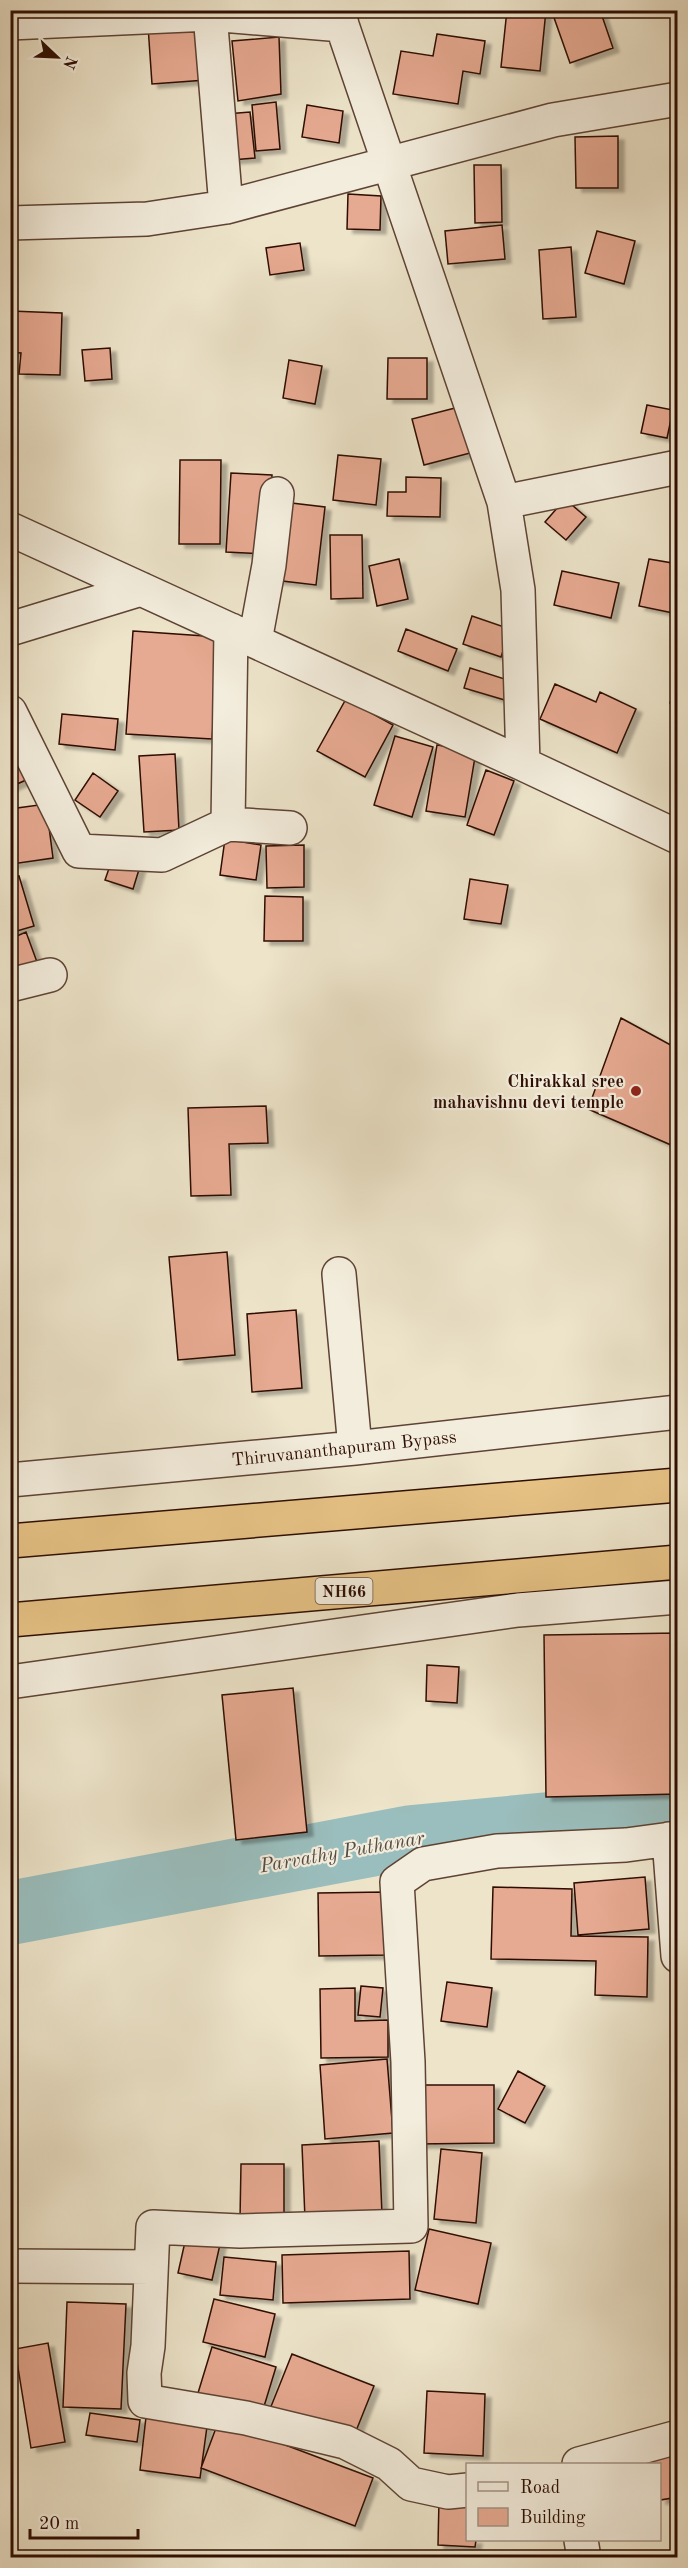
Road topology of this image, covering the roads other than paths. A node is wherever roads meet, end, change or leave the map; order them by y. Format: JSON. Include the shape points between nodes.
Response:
{"nodes":[{"id":1,"x":210,"y":14,"type":"junction"},
{"id":2,"x":340,"y":18,"type":"edge"},
{"id":3,"x":10,"y":23,"type":"edge"},
{"id":4,"x":678,"y":99,"type":"edge"},
{"id":5,"x":388,"y":164,"type":"junction"},
{"id":6,"x":226,"y":207,"type":"junction"},
{"id":7,"x":10,"y":223,"type":"edge"},
{"id":8,"x":678,"y":467,"type":"edge"},
{"id":9,"x":277,"y":494,"type":"dead end"},
{"id":10,"x":504,"y":502,"type":"junction"},
{"id":11,"x":10,"y":529,"type":"edge"},
{"id":12,"x":141,"y":588,"type":"junction"},
{"id":13,"x":10,"y":629,"type":"edge"},
{"id":14,"x":243,"y":635,"type":"junction"},
{"id":15,"x":10,"y":712,"type":"edge"},
{"id":16,"x":523,"y":764,"type":"junction"},
{"id":17,"x":228,"y":824,"type":"junction"},
{"id":18,"x":290,"y":828,"type":"dead end"},
{"id":19,"x":678,"y":837,"type":"edge"},
{"id":20,"x":50,"y":975,"type":"dead end"},
{"id":21,"x":10,"y":984,"type":"edge"},
{"id":22,"x":339,"y":1274,"type":"dead end"},
{"id":23,"x":678,"y":1412,"type":"edge"},
{"id":24,"x":356,"y":1448,"type":"junction"},
{"id":25,"x":10,"y":1480,"type":"edge"},
{"id":26,"x":678,"y":1485,"type":"edge"},
{"id":27,"x":10,"y":1541,"type":"edge"},
{"id":28,"x":678,"y":1562,"type":"edge"},
{"id":29,"x":678,"y":1597,"type":"edge"},
{"id":30,"x":10,"y":1620,"type":"edge"},
{"id":31,"x":10,"y":1682,"type":"edge"},
{"id":32,"x":673,"y":1838,"type":"edge"},
{"id":33,"x":678,"y":1956,"type":"edge"},
{"id":34,"x":10,"y":2266,"type":"edge"},
{"id":35,"x":152,"y":2267,"type":"junction"},
{"id":36,"x":678,"y":2436,"type":"edge"},
{"id":37,"x":583,"y":2463,"type":"edge"},
{"id":38,"x":466,"y":2490,"type":"edge"},
{"id":39,"x":581,"y":2541,"type":"edge"},
{"id":40,"x":584,"y":2558,"type":"edge"}],
"edges":[{"from":1,"to":2,"type":"street"},
{"from":1,"to":3,"type":"street"},
{"from":1,"to":6,"type":"street"},
{"from":2,"to":5,"type":"street"},
{"from":4,"to":5,"type":"street","via":[[554,120]]},
{"from":5,"to":6,"type":"street"},
{"from":5,"to":10,"type":"street"},
{"from":6,"to":7,"type":"street","via":[[147,219]]},
{"from":8,"to":10,"type":"street"},
{"from":9,"to":14,"type":"street","via":[[269,566]]},
{"from":10,"to":16,"type":"street","via":[[519,590]]},
{"from":11,"to":12,"type":"street"},
{"from":12,"to":13,"type":"street"},
{"from":12,"to":14,"type":"street"},
{"from":14,"to":16,"type":"street"},
{"from":14,"to":17,"type":"street"},
{"from":15,"to":17,"type":"street","via":[[79,851],[162,855]]},
{"from":16,"to":19,"type":"street"},
{"from":17,"to":18,"type":"street"},
{"from":20,"to":21,"type":"street"},
{"from":22,"to":24,"type":"street"},
{"from":23,"to":24,"type":"street","name":"Thiruvananthapuram Bypass"},
{"from":24,"to":25,"type":"street","name":"Thiruvananthapuram Bypass"},
{"from":26,"to":27,"type":"highway"},
{"from":28,"to":30,"type":"highway","number":"NH66"},
{"from":29,"to":31,"type":"street","via":[[518,1610]]},
{"from":32,"to":33,"type":"street"},
{"from":32,"to":35,"type":"street","via":[[626,1845],[497,1851],[423,1864],[397,1882],[408,2062],[411,2226],[240,2231],[153,2227]]},
{"from":34,"to":35,"type":"street"},
{"from":35,"to":38,"type":"street","via":[[145,2401],[246,2418],[345,2442],[389,2464],[411,2484],[448,2492]]},
{"from":36,"to":37,"type":"street"},
{"from":39,"to":40,"type":"street"}]}
